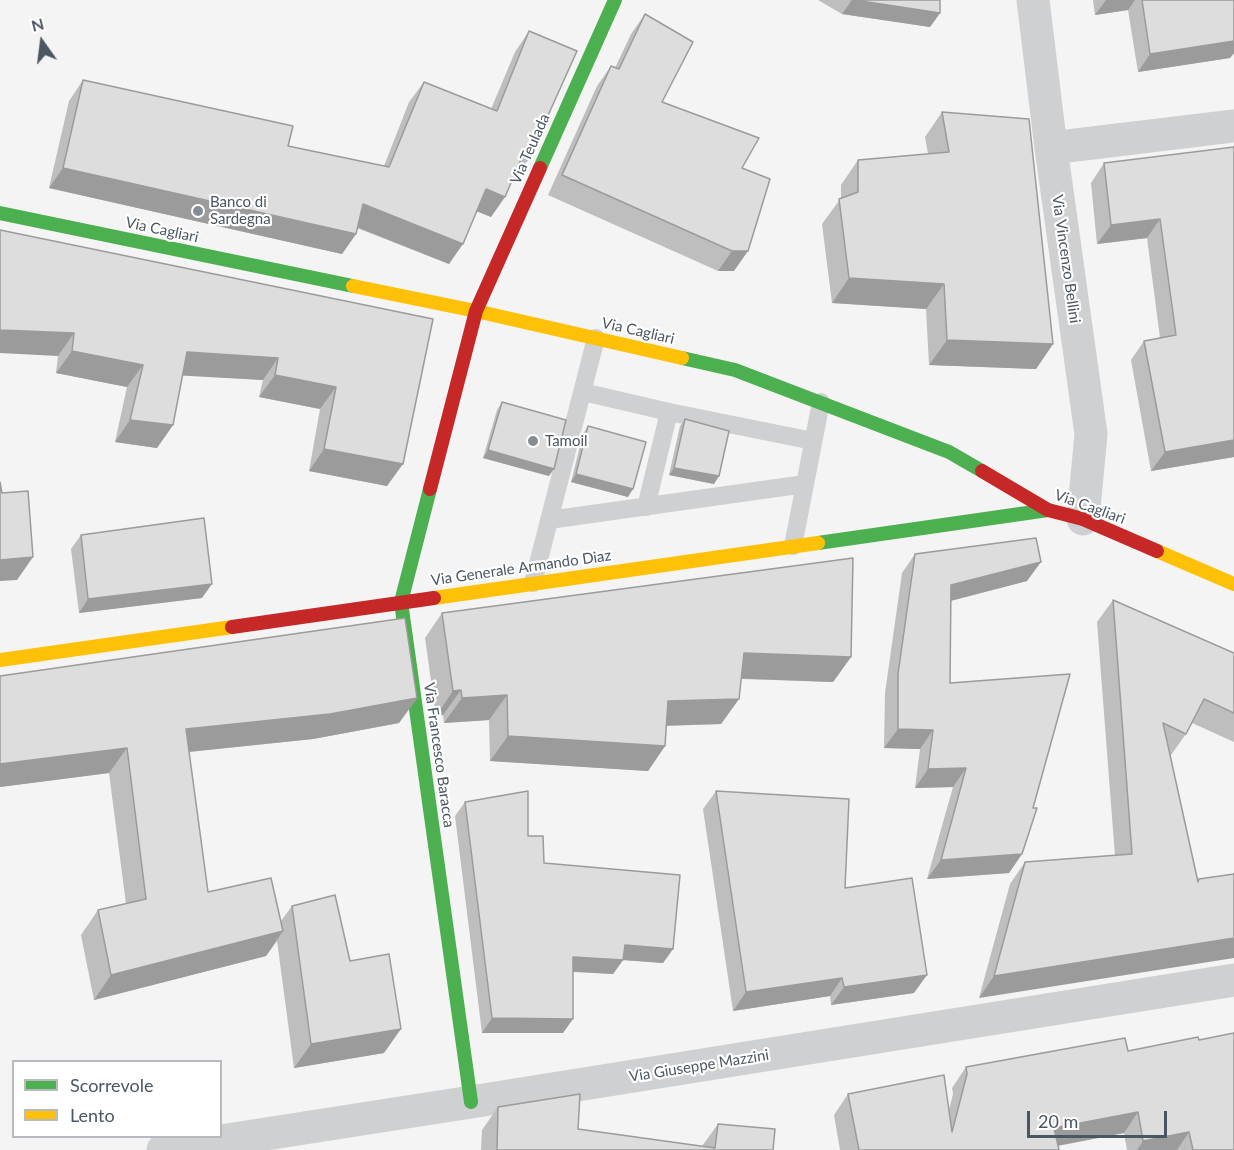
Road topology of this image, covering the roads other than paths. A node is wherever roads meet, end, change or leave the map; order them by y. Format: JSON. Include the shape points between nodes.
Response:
{"nodes":[{"id":1,"x":615,"y":0,"type":"edge"},
{"id":2,"x":1033,"y":0,"type":"edge"},
{"id":3,"x":1234,"y":126,"type":"edge"},
{"id":4,"x":1050,"y":148,"type":"junction"},
{"id":5,"x":0,"y":213,"type":"edge"},
{"id":6,"x":476,"y":311,"type":"junction"},
{"id":7,"x":596,"y":338,"type":"junction"},
{"id":8,"x":583,"y":392,"type":"junction"},
{"id":9,"x":820,"y":402,"type":"junction"},
{"id":10,"x":669,"y":412,"type":"junction"},
{"id":11,"x":813,"y":441,"type":"junction"},
{"id":12,"x":805,"y":484,"type":"junction"},
{"id":13,"x":646,"y":507,"type":"junction"},
{"id":14,"x":1048,"y":510,"type":"junction"},
{"id":15,"x":1083,"y":519,"type":"junction"},
{"id":16,"x":549,"y":520,"type":"junction"},
{"id":17,"x":793,"y":546,"type":"junction"},
{"id":18,"x":533,"y":583,"type":"junction"},
{"id":19,"x":1234,"y":584,"type":"edge"},
{"id":20,"x":401,"y":602,"type":"junction"},
{"id":21,"x":0,"y":660,"type":"edge"},
{"id":22,"x":1234,"y":980,"type":"edge"},
{"id":23,"x":471,"y":1102,"type":"junction"},
{"id":24,"x":163,"y":1150,"type":"edge"}],
"edges":[{"from":1,"to":6,"type":"street","name":"Via Teulada"},
{"from":2,"to":4,"type":"street","name":"Via Vincenzo Bellini"},
{"from":3,"to":4,"type":"street"},
{"from":4,"to":15,"type":"street","name":"Via Vincenzo Bellini","via":[[1091,434]]},
{"from":5,"to":6,"type":"street","name":"Via Cagliari"},
{"from":6,"to":7,"type":"street","name":"Via Cagliari"},
{"from":6,"to":20,"type":"street","name":"Via Francesco Baracca"},
{"from":7,"to":8,"type":"lane"},
{"from":7,"to":9,"type":"street","name":"Via Cagliari","via":[[735,370]]},
{"from":8,"to":10,"type":"lane"},
{"from":8,"to":16,"type":"lane"},
{"from":9,"to":11,"type":"lane"},
{"from":9,"to":14,"type":"street","name":"Via Cagliari","via":[[949,452]]},
{"from":10,"to":11,"type":"lane"},
{"from":10,"to":13,"type":"lane"},
{"from":11,"to":12,"type":"lane"},
{"from":12,"to":13,"type":"lane"},
{"from":12,"to":17,"type":"lane"},
{"from":13,"to":16,"type":"lane"},
{"from":14,"to":15,"type":"street","name":"Via Cagliari"},
{"from":14,"to":17,"type":"street","name":"Via Generale Armando Diaz"},
{"from":15,"to":19,"type":"street","name":"Via Cagliari"},
{"from":16,"to":18,"type":"lane"},
{"from":17,"to":18,"type":"street","name":"Via Generale Armando Diaz"},
{"from":18,"to":20,"type":"street","name":"Via Generale Armando Diaz"},
{"from":20,"to":21,"type":"street","name":"Via Generale Armando Diaz"},
{"from":20,"to":23,"type":"street","name":"Via Francesco Baracca"},
{"from":22,"to":23,"type":"street","name":"Via Giuseppe Mazzini"},
{"from":23,"to":24,"type":"street","name":"Via Giuseppe Mazzini"}]}
